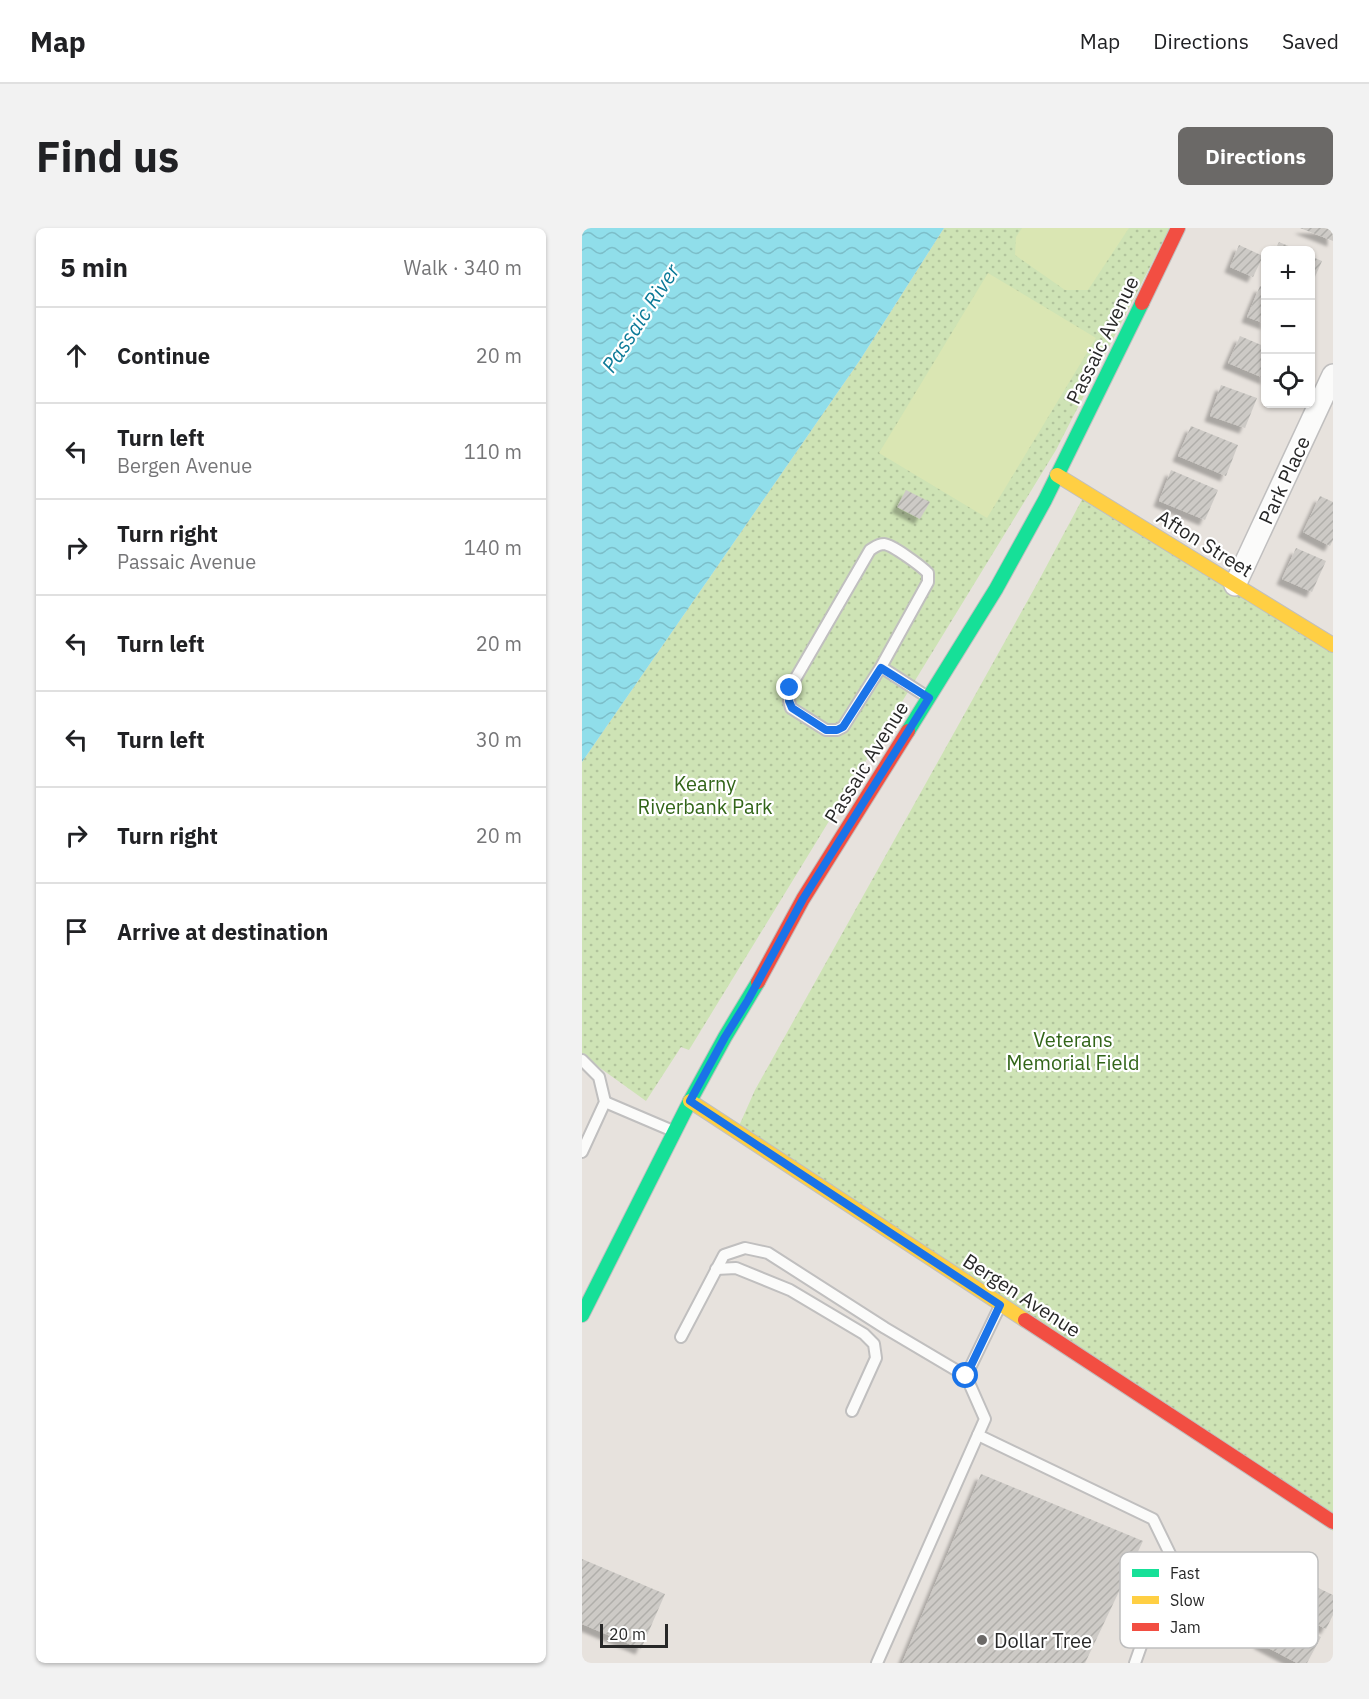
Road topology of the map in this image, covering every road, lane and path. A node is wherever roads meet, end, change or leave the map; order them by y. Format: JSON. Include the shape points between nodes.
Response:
{"nodes":[{"id":1,"x":1178,"y":228,"type":"edge"},
{"id":2,"x":1333,"y":375,"type":"edge"},
{"id":3,"x":1057,"y":475,"type":"junction"},
{"id":4,"x":1235,"y":585,"type":"junction"},
{"id":5,"x":1333,"y":645,"type":"edge"},
{"id":6,"x":881,"y":668,"type":"junction"},
{"id":7,"x":929,"y":698,"type":"junction"},
{"id":8,"x":582,"y":1060,"type":"edge"},
{"id":9,"x":690,"y":1101,"type":"junction"},
{"id":10,"x":604,"y":1102,"type":"junction"},
{"id":11,"x":674,"y":1132,"type":"junction"},
{"id":12,"x":582,"y":1152,"type":"edge"},
{"id":13,"x":716,"y":1269,"type":"junction"},
{"id":14,"x":1000,"y":1305,"type":"junction"},
{"id":15,"x":582,"y":1314,"type":"edge"},
{"id":16,"x":681,"y":1337,"type":"dead end"},
{"id":17,"x":966,"y":1376,"type":"junction"},
{"id":18,"x":852,"y":1411,"type":"dead end"},
{"id":19,"x":978,"y":1435,"type":"junction"},
{"id":20,"x":1333,"y":1522,"type":"edge"},
{"id":21,"x":1169,"y":1552,"type":"edge"},
{"id":22,"x":1140,"y":1648,"type":"edge"},
{"id":23,"x":877,"y":1663,"type":"edge"},
{"id":24,"x":1135,"y":1663,"type":"edge"}],
"edges":[{"from":1,"to":3,"type":"main road","name":"Passaic Avenue"},
{"from":2,"to":4,"type":"street","name":"Park Place"},
{"from":3,"to":4,"type":"main road","name":"Afton Street"},
{"from":3,"to":7,"type":"main road","name":"Passaic Avenue","via":[[996,589]]},
{"from":4,"to":5,"type":"main road","name":"Afton Street"},
{"from":6,"to":6,"type":"lane","via":[[843,727],[837,730],[826,730],[792,708],[789,701],[790,688],[870,550],[886,544],[921,566],[928,573],[928,582]]},
{"from":6,"to":7,"type":"lane"},
{"from":7,"to":9,"type":"main road","name":"Passaic Avenue","via":[[803,899]]},
{"from":8,"to":10,"type":"lane","via":[[599,1077]]},
{"from":9,"to":11,"type":"main road","name":"Passaic Avenue"},
{"from":9,"to":14,"type":"main road","name":"Bergen Avenue"},
{"from":10,"to":11,"type":"lane"},
{"from":10,"to":12,"type":"lane"},
{"from":11,"to":15,"type":"main road","name":"Passaic Avenue"},
{"from":13,"to":16,"type":"lane"},
{"from":13,"to":17,"type":"lane","via":[[724,1255],[745,1248],[768,1253]]},
{"from":13,"to":18,"type":"lane","via":[[736,1268],[790,1290],[864,1334],[874,1344],[876,1358]]},
{"from":14,"to":17,"type":"lane"},
{"from":14,"to":20,"type":"main road","name":"Bergen Avenue"},
{"from":17,"to":19,"type":"lane","via":[[985,1419]]},
{"from":19,"to":21,"type":"lane","via":[[1153,1519]]},
{"from":19,"to":23,"type":"lane"},
{"from":22,"to":24,"type":"lane"}]}
